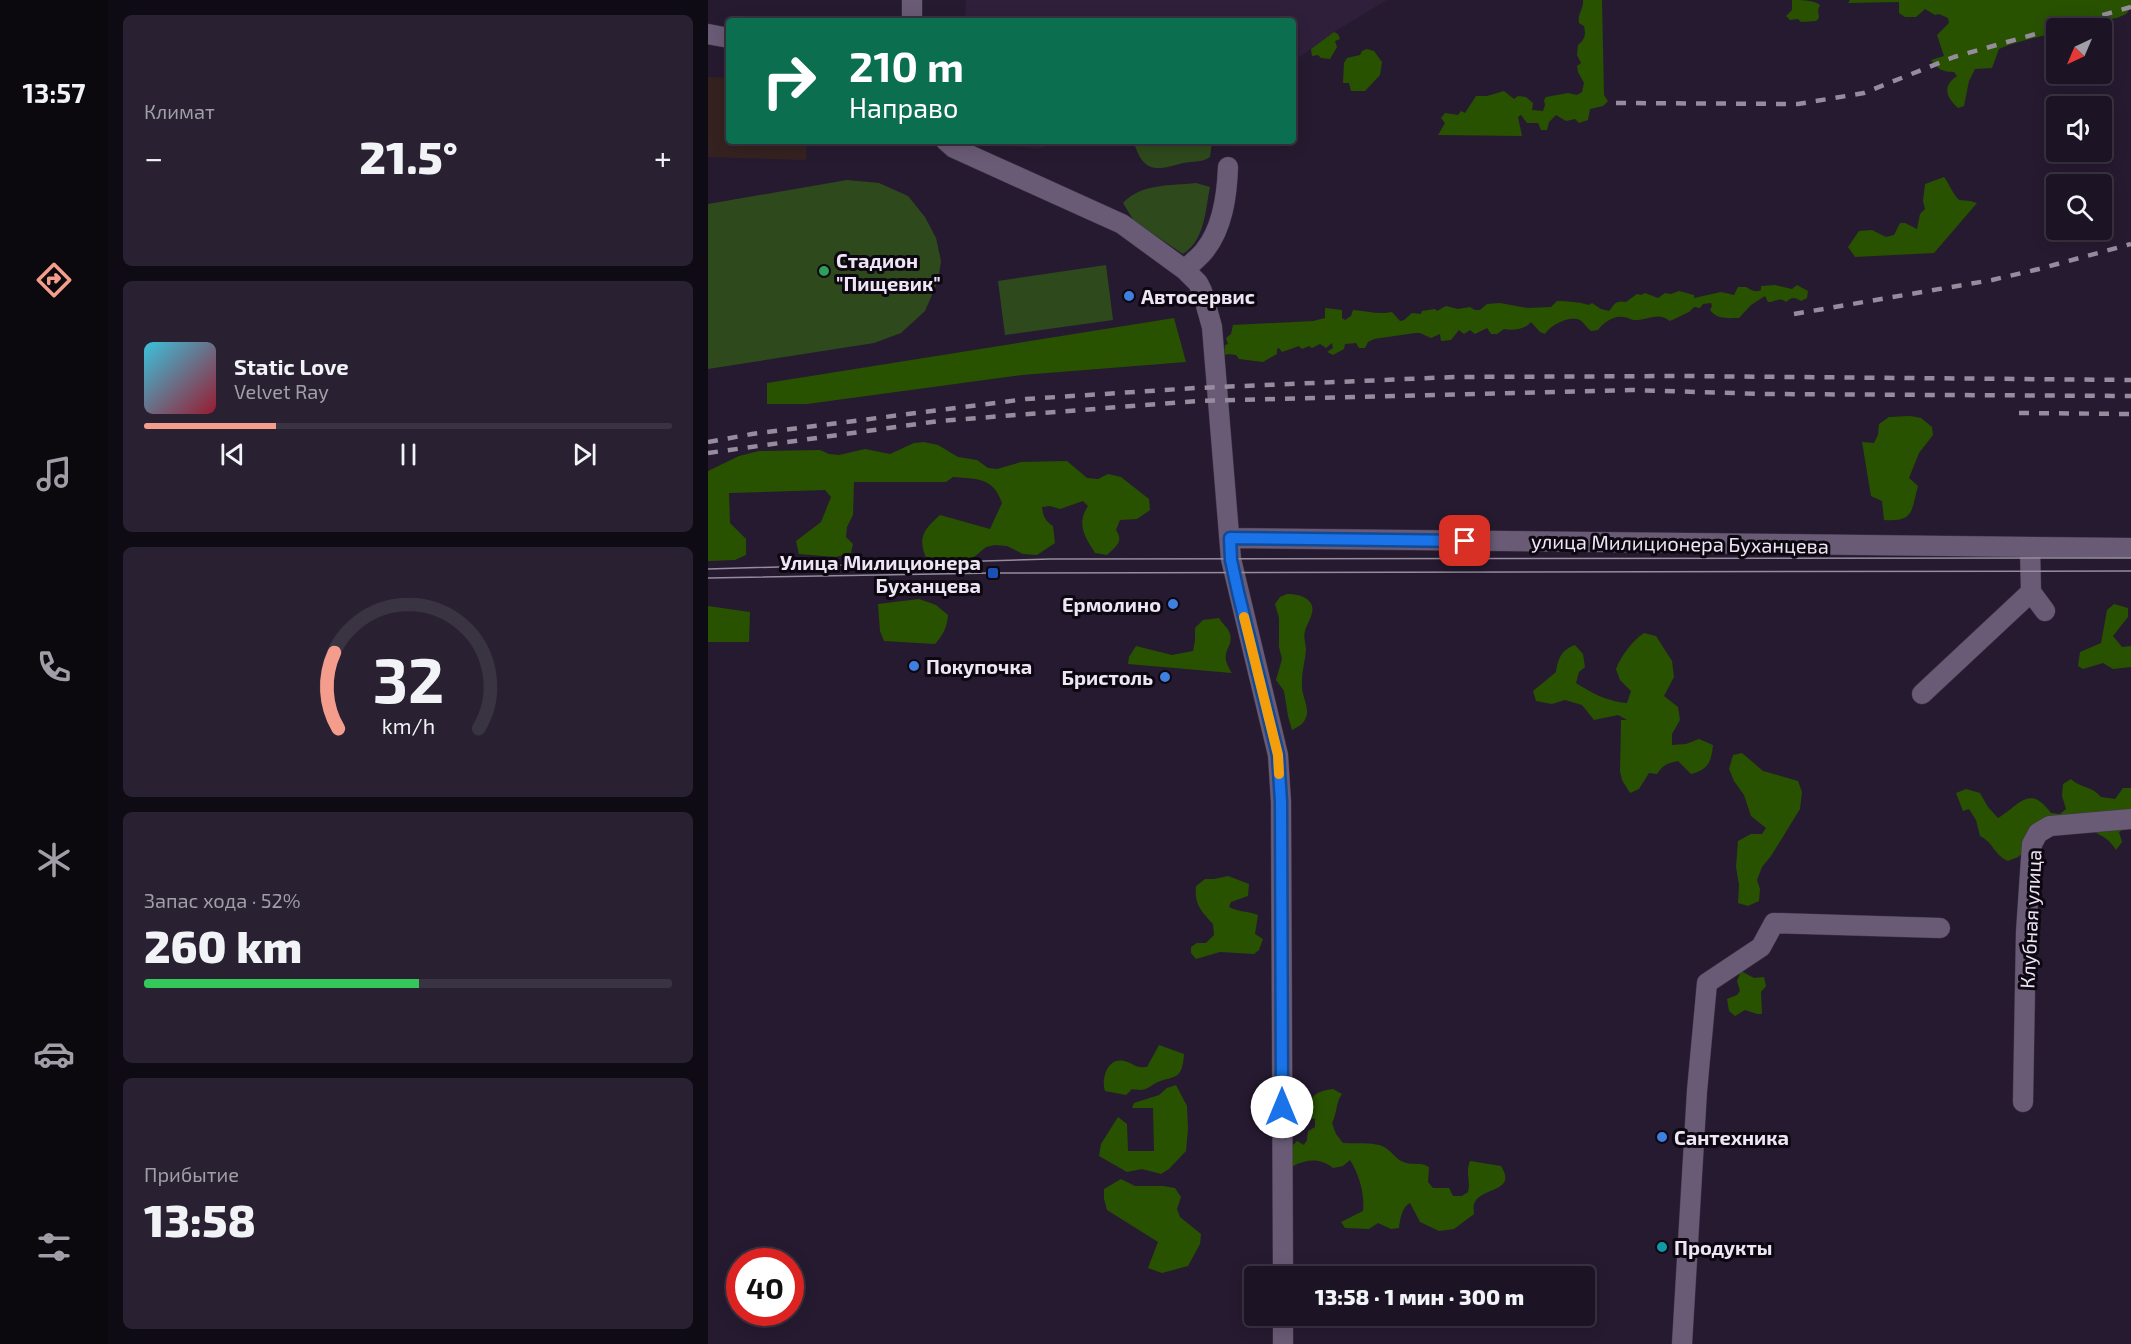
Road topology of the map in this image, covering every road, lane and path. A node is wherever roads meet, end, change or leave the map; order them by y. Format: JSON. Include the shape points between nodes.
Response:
{"nodes":[{"id":1,"x":912,"y":0,"type":"edge"},
{"id":2,"x":912,"y":18,"type":"edge"},
{"id":3,"x":708,"y":34,"type":"edge"},
{"id":4,"x":726,"y":37,"type":"edge"},
{"id":5,"x":949,"y":144,"type":"edge"},
{"id":6,"x":1228,"y":167,"type":"dead end"},
{"id":7,"x":1185,"y":270,"type":"junction"},
{"id":8,"x":1230,"y":538,"type":"junction"},
{"id":9,"x":2030,"y":547,"type":"junction"},
{"id":10,"x":2131,"y":548,"type":"edge"},
{"id":11,"x":2031,"y":592,"type":"junction"},
{"id":12,"x":2045,"y":611,"type":"dead end"},
{"id":13,"x":1922,"y":694,"type":"dead end"},
{"id":14,"x":2131,"y":819,"type":"edge"},
{"id":15,"x":1940,"y":928,"type":"dead end"},
{"id":16,"x":2024,"y":1102,"type":"dead end"},
{"id":17,"x":1283,"y":1266,"type":"edge"},
{"id":18,"x":1283,"y":1326,"type":"edge"},
{"id":19,"x":1282,"y":1344,"type":"edge"},
{"id":20,"x":1682,"y":1344,"type":"edge"}],
"edges":[{"from":1,"to":2,"type":"street"},
{"from":3,"to":4,"type":"street"},
{"from":5,"to":7,"type":"street","via":[[1122,224]]},
{"from":6,"to":7,"type":"street","via":[[1221,220],[1206,250]]},
{"from":7,"to":8,"type":"street","via":[[1203,291],[1212,327]]},
{"from":8,"to":9,"type":"street","name":"улица Милиционера Буханцева"},
{"from":8,"to":17,"type":"street","via":[[1238,592],[1278,755]]},
{"from":9,"to":10,"type":"street","name":"улица Милиционера Буханцева"},
{"from":9,"to":11,"type":"street"},
{"from":11,"to":12,"type":"street"},
{"from":11,"to":13,"type":"street"},
{"from":14,"to":16,"type":"street","name":"Клубная улица","via":[[2050,826],[2038,833],[2032,844],[2026,932]]},
{"from":15,"to":20,"type":"street","via":[[1774,923],[1761,947],[1707,983]]},
{"from":18,"to":19,"type":"street"}]}
